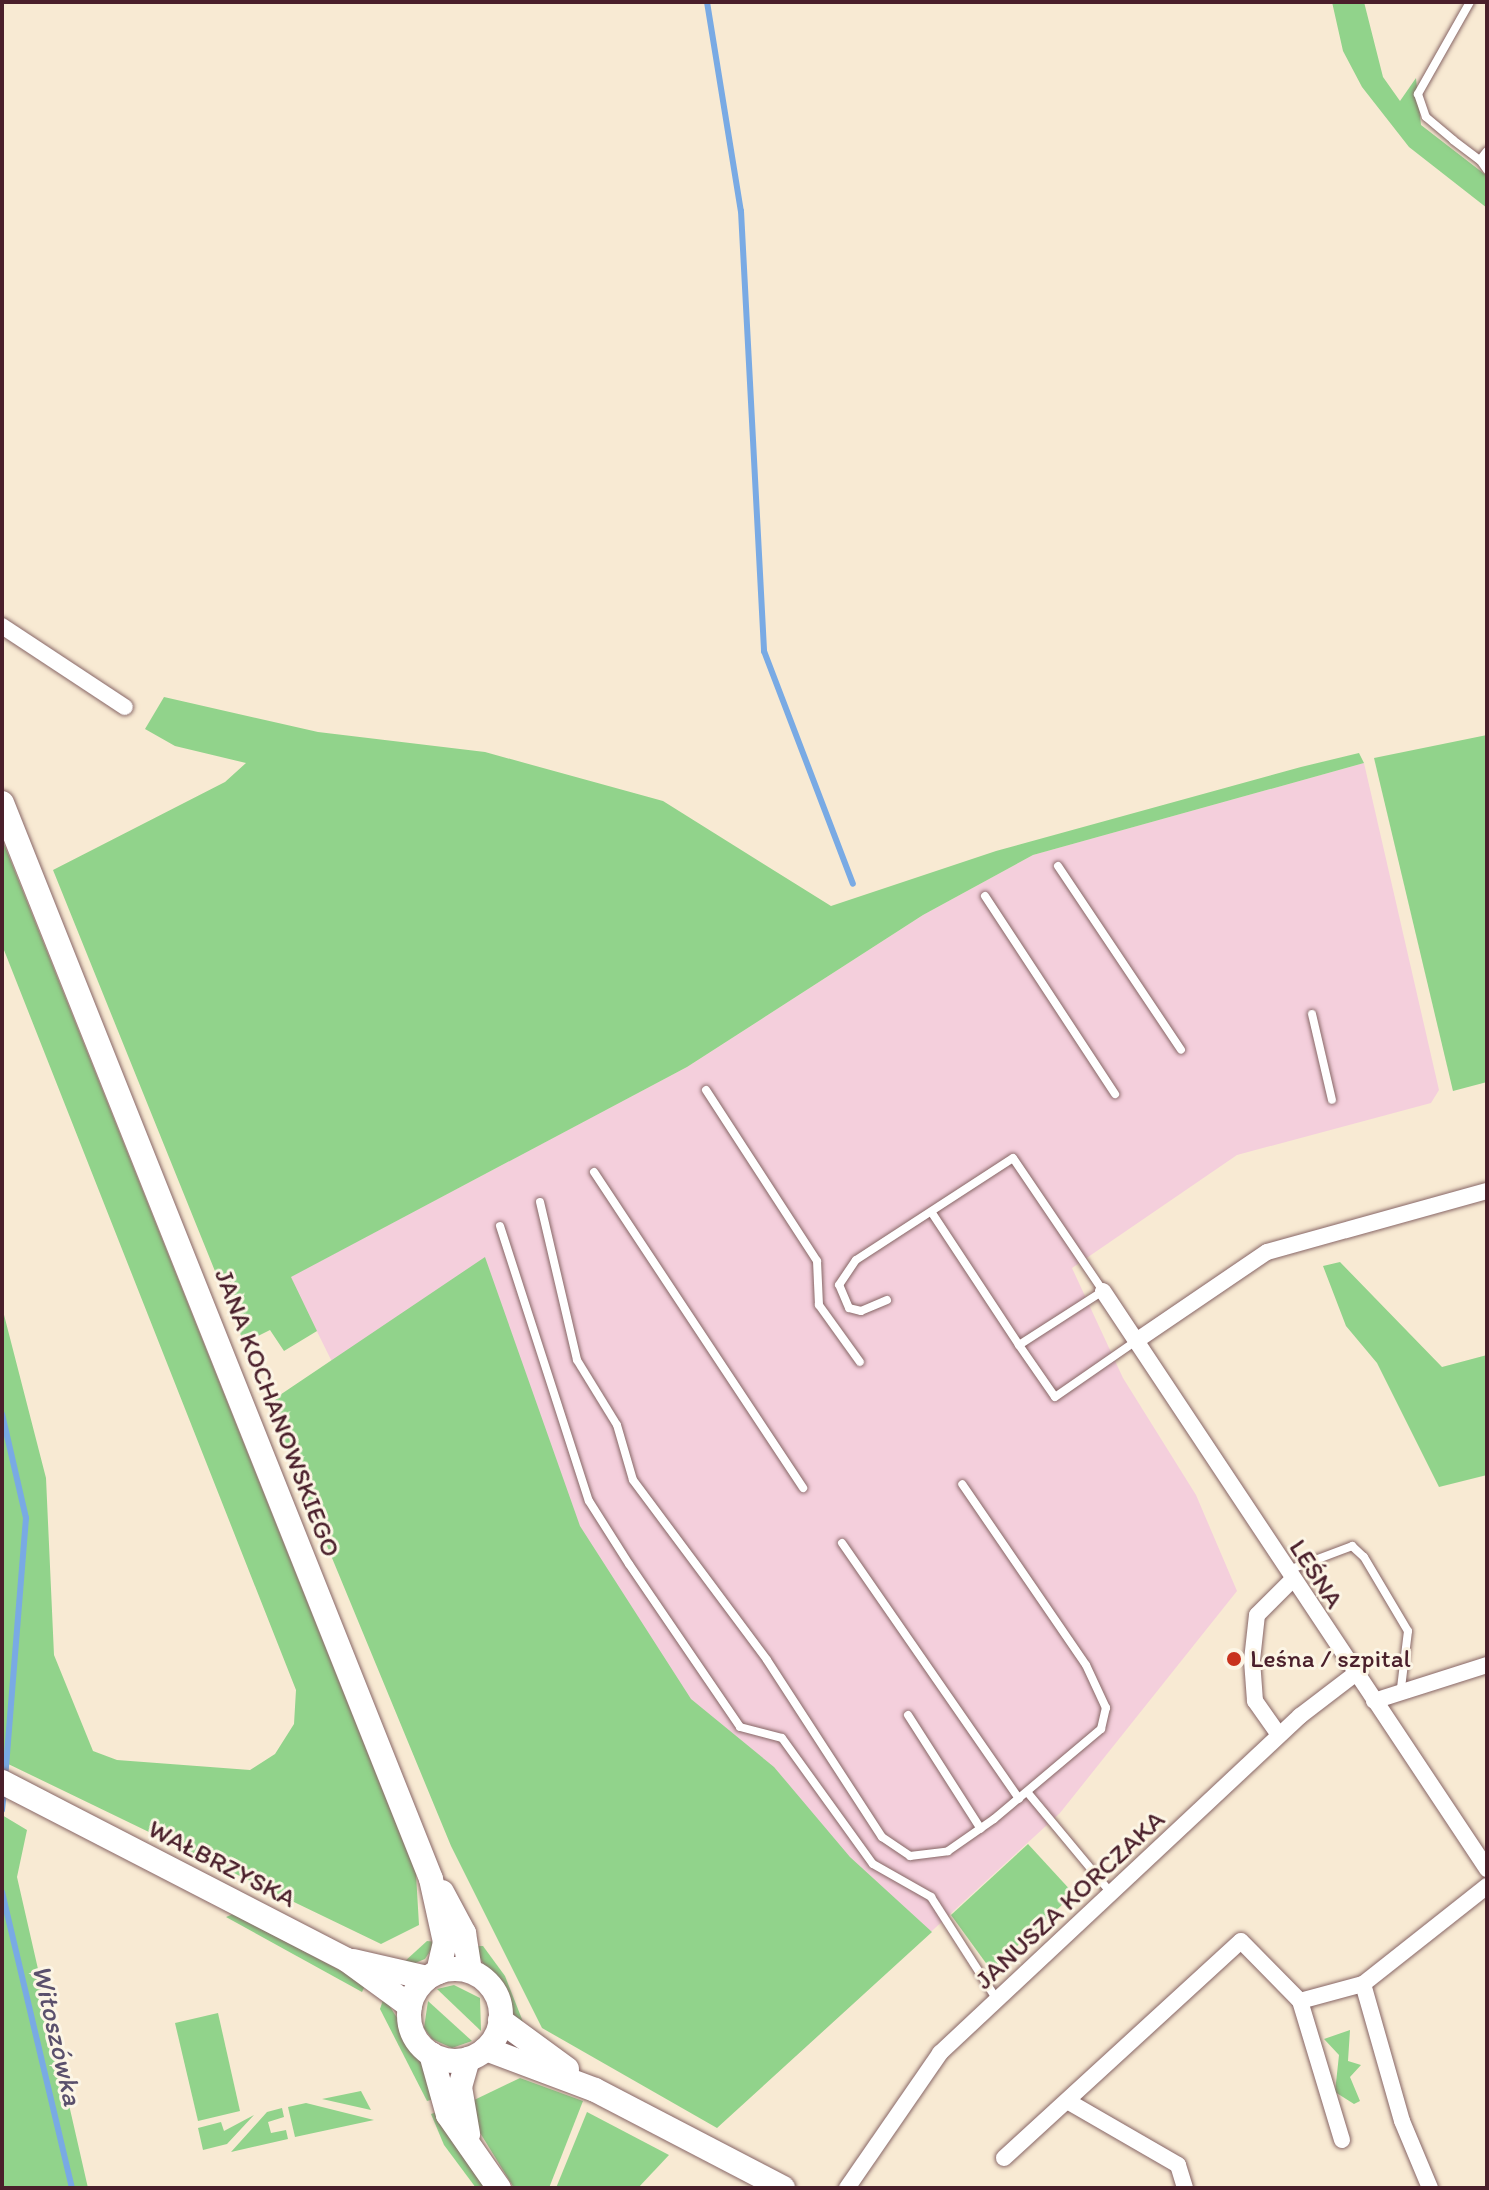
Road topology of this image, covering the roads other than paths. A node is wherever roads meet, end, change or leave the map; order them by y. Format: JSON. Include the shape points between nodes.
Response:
{"nodes":[{"id":1,"x":1470,"y":2,"type":"edge"},
{"id":2,"x":1487,"y":151,"type":"edge"},
{"id":3,"x":1480,"y":160,"type":"junction"},
{"id":4,"x":1487,"y":170,"type":"edge"},
{"id":5,"x":2,"y":626,"type":"edge"},
{"id":6,"x":125,"y":707,"type":"dead end"},
{"id":7,"x":2,"y":803,"type":"edge"},
{"id":8,"x":1058,"y":866,"type":"dead end"},
{"id":9,"x":985,"y":896,"type":"dead end"},
{"id":10,"x":1312,"y":1014,"type":"dead end"},
{"id":11,"x":1181,"y":1050,"type":"dead end"},
{"id":12,"x":706,"y":1090,"type":"dead end"},
{"id":13,"x":1115,"y":1094,"type":"dead end"},
{"id":14,"x":1332,"y":1100,"type":"dead end"},
{"id":15,"x":594,"y":1172,"type":"dead end"},
{"id":16,"x":1487,"y":1191,"type":"edge"},
{"id":17,"x":540,"y":1202,"type":"dead end"},
{"id":18,"x":932,"y":1213,"type":"junction"},
{"id":19,"x":500,"y":1226,"type":"dead end"},
{"id":20,"x":1103,"y":1291,"type":"junction"},
{"id":21,"x":887,"y":1300,"type":"dead end"},
{"id":22,"x":1136,"y":1341,"type":"junction"},
{"id":23,"x":1019,"y":1345,"type":"junction"},
{"id":24,"x":860,"y":1362,"type":"dead end"},
{"id":25,"x":962,"y":1484,"type":"dead end"},
{"id":26,"x":803,"y":1488,"type":"dead end"},
{"id":27,"x":842,"y":1543,"type":"dead end"},
{"id":28,"x":1288,"y":1576,"type":"junction"},
{"id":29,"x":1487,"y":1665,"type":"edge"},
{"id":30,"x":1355,"y":1674,"type":"junction"},
{"id":31,"x":1401,"y":1688,"type":"junction"},
{"id":32,"x":1374,"y":1701,"type":"junction"},
{"id":33,"x":908,"y":1715,"type":"dead end"},
{"id":34,"x":1279,"y":1735,"type":"junction"},
{"id":35,"x":2,"y":1782,"type":"edge"},
{"id":36,"x":1028,"y":1793,"type":"junction"},
{"id":37,"x":1019,"y":1799,"type":"junction"},
{"id":38,"x":981,"y":1829,"type":"junction"},
{"id":39,"x":1487,"y":1869,"type":"edge"},
{"id":40,"x":431,"y":1879,"type":"junction"},
{"id":41,"x":1487,"y":1886,"type":"edge"},
{"id":42,"x":1112,"y":1894,"type":"junction"},
{"id":43,"x":347,"y":1960,"type":"junction"},
{"id":44,"x":470,"y":1971,"type":"junction"},
{"id":45,"x":433,"y":1975,"type":"junction"},
{"id":46,"x":1363,"y":1984,"type":"junction"},
{"id":47,"x":998,"y":2000,"type":"junction"},
{"id":48,"x":1300,"y":2001,"type":"junction"},
{"id":49,"x":410,"y":2006,"type":"junction"},
{"id":50,"x":500,"y":2020,"type":"junction"},
{"id":51,"x":431,"y":2054,"type":"junction"},
{"id":52,"x":477,"y":2054,"type":"junction"},
{"id":53,"x":595,"y":2090,"type":"junction"},
{"id":54,"x":1069,"y":2102,"type":"junction"},
{"id":55,"x":1342,"y":2140,"type":"dead end"},
{"id":56,"x":472,"y":2147,"type":"junction"},
{"id":57,"x":1004,"y":2158,"type":"dead end"},
{"id":58,"x":499,"y":2188,"type":"edge"},
{"id":59,"x":783,"y":2188,"type":"edge"},
{"id":60,"x":847,"y":2188,"type":"edge"},
{"id":61,"x":1185,"y":2188,"type":"edge"},
{"id":62,"x":1430,"y":2188,"type":"edge"}],
"edges":[{"from":1,"to":3,"type":"lane","via":[[1418,94],[1426,117]]},
{"from":2,"to":3,"type":"lane"},
{"from":3,"to":4,"type":"lane"},
{"from":5,"to":6,"type":"street"},
{"from":7,"to":40,"type":"street","name":"JANA KOCHANOWSKIEGO"},
{"from":8,"to":11,"type":"lane"},
{"from":9,"to":13,"type":"lane"},
{"from":10,"to":14,"type":"lane"},
{"from":12,"to":24,"type":"lane","via":[[817,1261],[819,1305]]},
{"from":15,"to":26,"type":"lane"},
{"from":16,"to":22,"type":"street","via":[[1267,1252]]},
{"from":17,"to":38,"type":"lane","via":[[577,1360],[617,1425],[633,1480],[767,1660],[882,1837],[910,1856],[931,1856]]},
{"from":18,"to":20,"type":"lane","via":[[1013,1158]]},
{"from":18,"to":21,"type":"lane","via":[[856,1260],[839,1285],[849,1308],[861,1311]]},
{"from":18,"to":23,"type":"lane"},
{"from":19,"to":47,"type":"lane","via":[[589,1501],[644,1588],[740,1727],[782,1738],[873,1864],[931,1897]]},
{"from":20,"to":22,"type":"street","name":"LEŚNA"},
{"from":20,"to":23,"type":"lane"},
{"from":22,"to":23,"type":"lane","via":[[1055,1397]]},
{"from":22,"to":28,"type":"street","name":"LEŚNA"},
{"from":25,"to":36,"type":"lane","via":[[1103,1694],[1101,1729]]},
{"from":27,"to":37,"type":"lane"},
{"from":28,"to":30,"type":"street","name":"LEŚNA"},
{"from":28,"to":31,"type":"lane","via":[[1352,1546],[1364,1557],[1408,1631]]},
{"from":28,"to":34,"type":"street","via":[[1257,1615],[1252,1660],[1255,1701]]},
{"from":29,"to":31,"type":"street"},
{"from":30,"to":32,"type":"street","name":"LEŚNA"},
{"from":30,"to":34,"type":"street","name":"JANUSZA KORCZAKA"},
{"from":31,"to":32,"type":"street"},
{"from":32,"to":39,"type":"street","name":"LEŚNA"},
{"from":33,"to":38,"type":"lane"},
{"from":34,"to":42,"type":"street","name":"JANUSZA KORCZAKA"},
{"from":35,"to":43,"type":"street","name":"WAŁBRZYSKA"},
{"from":36,"to":37,"type":"lane"},
{"from":36,"to":42,"type":"lane"},
{"from":37,"to":38,"type":"lane"},
{"from":40,"to":44,"type":"street","via":[[458,1918]]},
{"from":40,"to":45,"type":"street","name":"JANA KOCHANOWSKIEGO","via":[[445,1942]]},
{"from":41,"to":46,"type":"street"},
{"from":42,"to":47,"type":"street","name":"JANUSZA KORCZAKA"},
{"from":43,"to":45,"type":"street"},
{"from":43,"to":49,"type":"street","name":"WAŁBRZYSKA"},
{"from":44,"to":45,"type":"street"},
{"from":44,"to":50,"type":"street","via":[[494,1990]]},
{"from":45,"to":49,"type":"street"},
{"from":46,"to":48,"type":"street"},
{"from":46,"to":62,"type":"street","via":[[1402,2121]]},
{"from":47,"to":60,"type":"street","name":"JANUSZA KORCZAKA","via":[[908,2091]]},
{"from":48,"to":54,"type":"street","via":[[1241,1941]]},
{"from":48,"to":55,"type":"street"},
{"from":49,"to":51,"type":"street","via":[[411,2030]]},
{"from":50,"to":52,"type":"street"},
{"from":50,"to":53,"type":"street"},
{"from":51,"to":52,"type":"street"},
{"from":51,"to":56,"type":"street","via":[[448,2115]]},
{"from":52,"to":53,"type":"street"},
{"from":52,"to":56,"type":"street","via":[[461,2093]]},
{"from":53,"to":59,"type":"street"},
{"from":54,"to":57,"type":"street"},
{"from":54,"to":61,"type":"street","via":[[1178,2165]]},
{"from":56,"to":58,"type":"street"}]}
